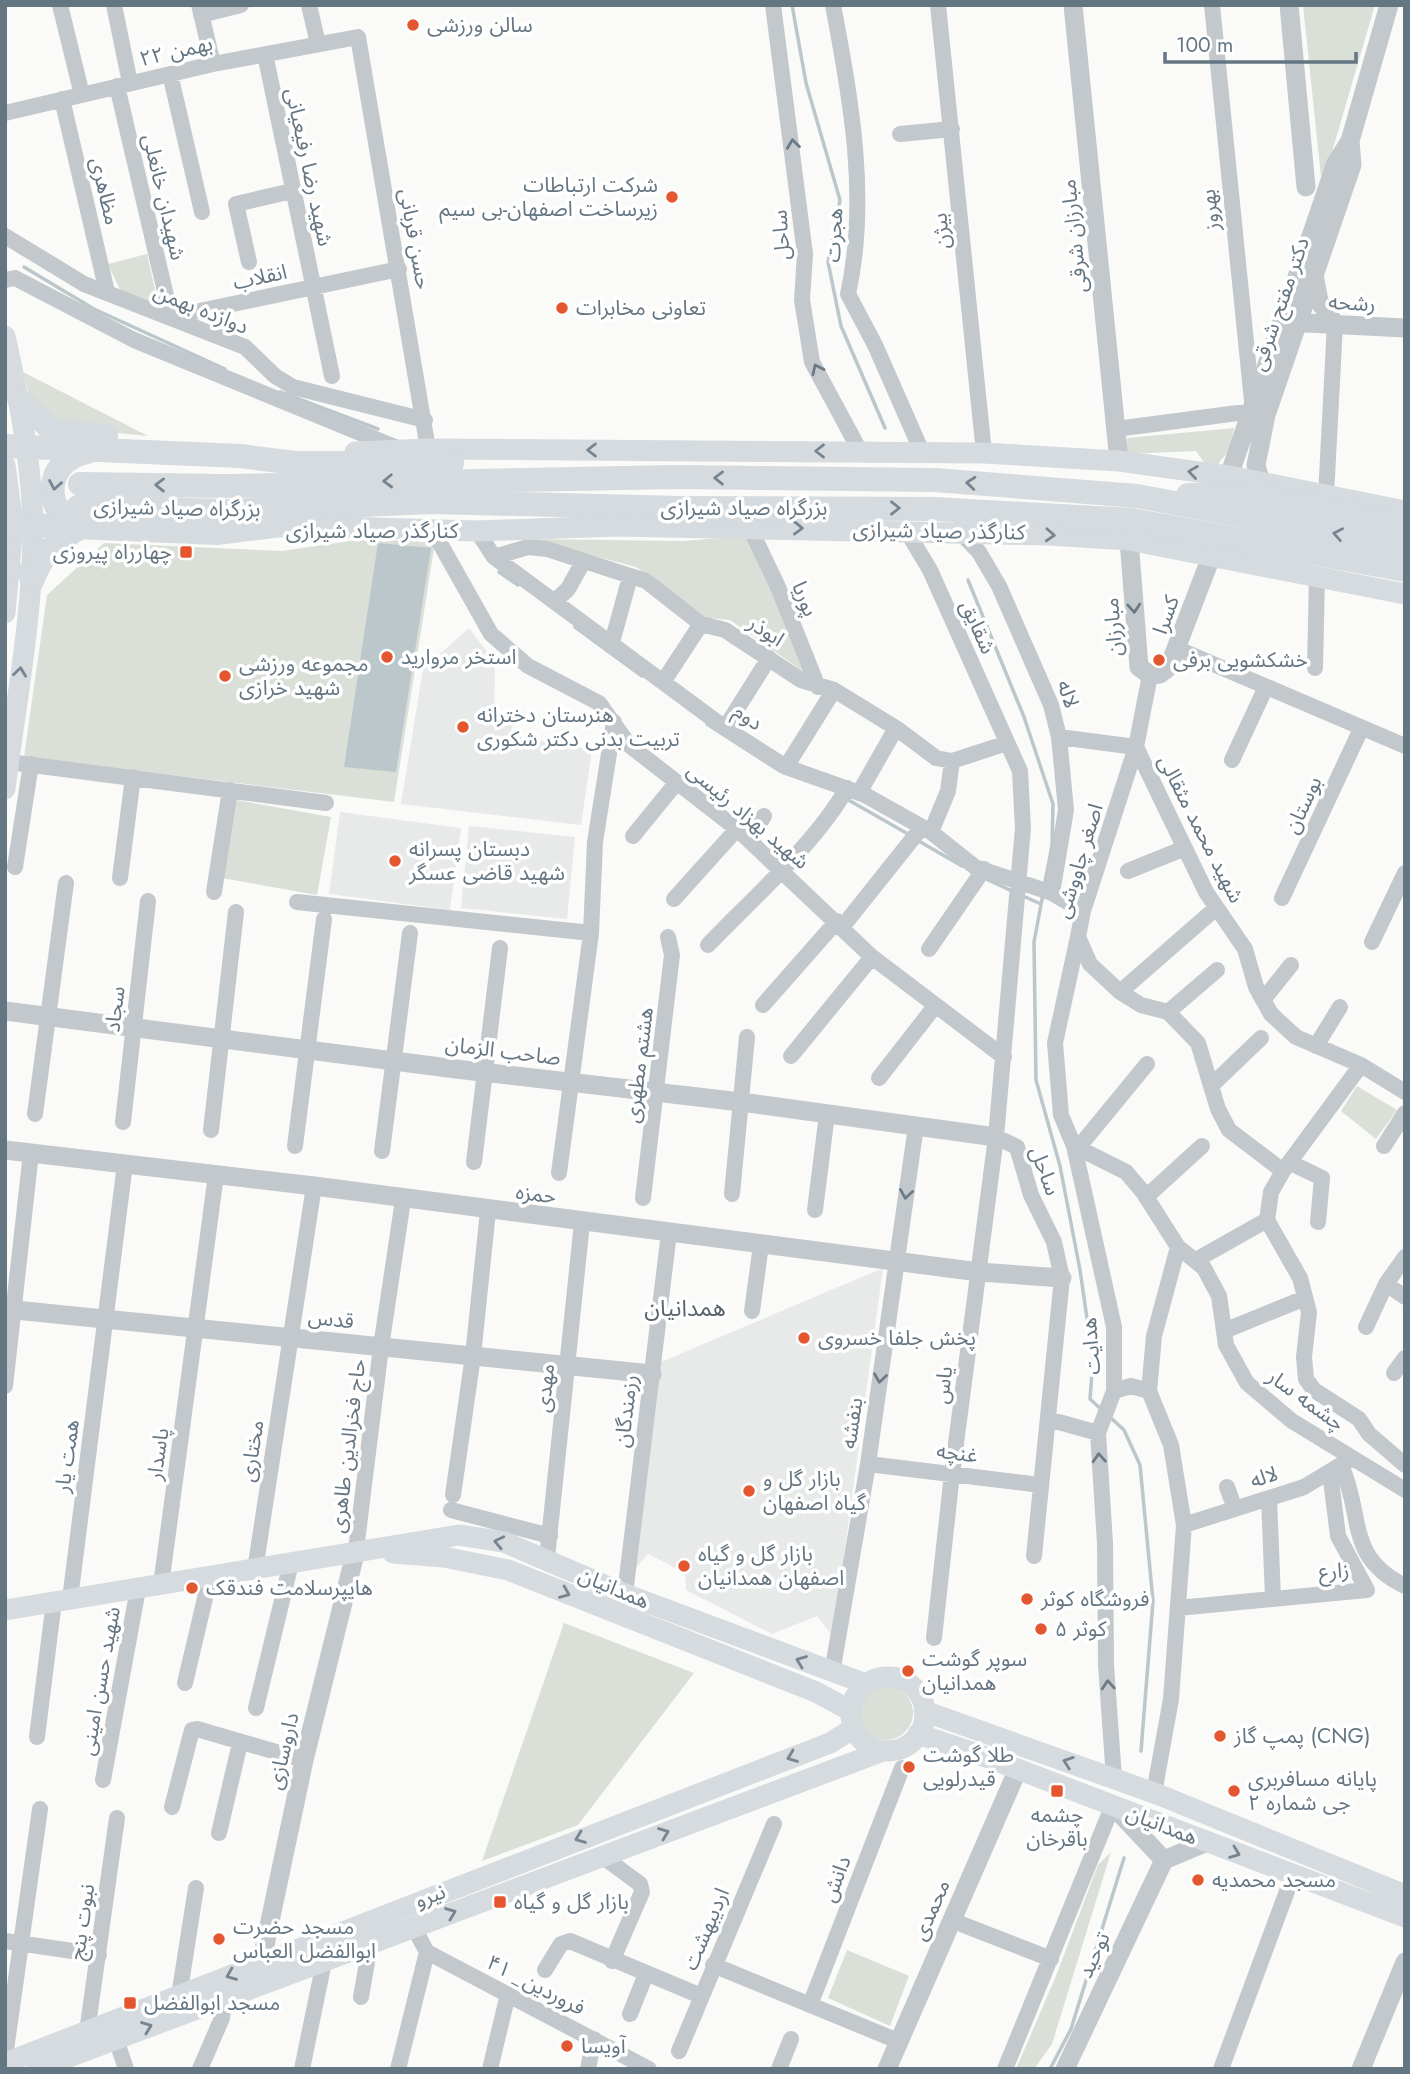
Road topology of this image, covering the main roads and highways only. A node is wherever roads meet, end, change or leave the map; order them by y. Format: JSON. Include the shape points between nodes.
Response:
{"nodes":[{"id":1,"x":5,"y":336,"type":"edge"},
{"id":2,"x":19,"y":399,"type":"junction"},
{"id":3,"x":16,"y":447,"type":"edge"},
{"id":4,"x":91,"y":451,"type":"junction"},
{"id":5,"x":153,"y":454,"type":"junction"},
{"id":6,"x":240,"y":456,"type":"junction"},
{"id":7,"x":5,"y":465,"type":"edge"},
{"id":8,"x":676,"y":477,"type":"junction"},
{"id":9,"x":78,"y":507,"type":"junction"},
{"id":10,"x":680,"y":508,"type":"junction"},
{"id":11,"x":1405,"y":511,"type":"edge"},
{"id":12,"x":1133,"y":519,"type":"junction"},
{"id":13,"x":17,"y":525,"type":"edge"},
{"id":14,"x":1405,"y":526,"type":"edge"},
{"id":15,"x":216,"y":533,"type":"junction"},
{"id":16,"x":1405,"y":546,"type":"edge"},
{"id":17,"x":1405,"y":570,"type":"edge"},
{"id":18,"x":16,"y":572,"type":"edge"},
{"id":19,"x":1405,"y":584,"type":"edge"},
{"id":20,"x":1405,"y":594,"type":"edge"},
{"id":21,"x":5,"y":613,"type":"edge"},
{"id":22,"x":5,"y":789,"type":"edge"},
{"id":23,"x":356,"y":1550,"type":"junction"},
{"id":24,"x":5,"y":1610,"type":"edge"},
{"id":25,"x":866,"y":1684,"type":"junction"},
{"id":26,"x":924,"y":1712,"type":"junction"},
{"id":27,"x":852,"y":1720,"type":"junction"},
{"id":28,"x":918,"y":1734,"type":"junction"},
{"id":29,"x":830,"y":1743,"type":"junction"},
{"id":30,"x":883,"y":1751,"type":"junction"},
{"id":31,"x":837,"y":1766,"type":"junction"},
{"id":32,"x":1393,"y":1898,"type":"edge"},
{"id":33,"x":1405,"y":1917,"type":"edge"},
{"id":34,"x":263,"y":1974,"type":"junction"},
{"id":35,"x":5,"y":2063,"type":"edge"},
{"id":36,"x":68,"y":2063,"type":"edge"},
{"id":37,"x":37,"y":2069,"type":"edge"}],
"edges":[{"from":1,"to":2,"type":"main road"},
{"from":2,"to":3,"type":"main road"},
{"from":2,"to":5,"type":"highway","via":[[52,430],[134,439]]},
{"from":3,"to":4,"type":"highway"},
{"from":3,"to":13,"type":"main road"},
{"from":4,"to":5,"type":"highway"},
{"from":4,"to":9,"type":"highway","one_way":true,"via":[[66,461],[52,484],[57,511]]},
{"from":5,"to":6,"type":"highway"},
{"from":6,"to":8,"type":"highway","via":[[295,463],[525,463]]},
{"from":11,"to":6,"type":"main road","one_way":true,"via":[[1228,476],[1119,461],[984,453],[428,449]]},
{"from":7,"to":13,"type":"main road"},
{"from":8,"to":9,"type":"highway","name":"بزرگراه صیاد شیرازی","one_way":true,"via":[[225,486]]},
{"from":12,"to":8,"type":"highway","name":"بزرگراه صیاد شیرازی","one_way":true,"via":[[935,480]]},
{"from":9,"to":10,"type":"highway","name":"بزرگراه صیاد شیرازی","via":[[228,511],[431,502]]},
{"from":9,"to":13,"type":"highway"},
{"from":9,"to":15,"type":"highway"},
{"from":9,"to":18,"type":"highway","via":[[40,558]]},
{"from":10,"to":12,"type":"highway","name":"بزرگراه صیاد شیرازی","one_way":true,"via":[[934,509]]},
{"from":10,"to":15,"type":"highway","via":[[509,520],[340,519]]},
{"from":12,"to":14,"type":"highway","via":[[1252,494]]},
{"from":15,"to":12,"type":"main road","name":"کنارگذر صیاد شیرازی","one_way":true,"via":[[339,527],[433,531],[616,526],[958,530]]},
{"from":16,"to":12,"type":"highway","name":"بزرگراه صیاد شیرازی","one_way":true},
{"from":12,"to":17,"type":"highway","name":"بزرگراه صیاد شیرازی"},
{"from":12,"to":19,"type":"highway","via":[[1261,554]]},
{"from":12,"to":20,"type":"main road","name":"کنارگذر صیاد شیرازی","via":[[1211,557]]},
{"from":13,"to":18,"type":"main road"},
{"from":18,"to":21,"type":"main road"},
{"from":22,"to":18,"type":"main road","one_way":true},
{"from":23,"to":24,"type":"main road","name":"همدانیان"},
{"from":25,"to":23,"type":"main road","name":"همدانیان","one_way":true,"via":[[625,1594],[504,1542],[459,1535]]},
{"from":23,"to":27,"type":"main road","name":"همدانیان","one_way":true,"via":[[444,1557],[508,1570],[816,1692]]},
{"from":25,"to":26,"type":"main road","via":[[887,1677],[908,1683],[922,1700]]},
{"from":25,"to":27,"type":"main road","via":[[858,1692]]},
{"from":26,"to":28,"type":"main road"},
{"from":32,"to":26,"type":"main road","name":"همدانیان","one_way":true,"via":[[1154,1793]]},
{"from":27,"to":29,"type":"main road","name":"نیرو"},
{"from":27,"to":30,"type":"main road","via":[[861,1739]]},
{"from":28,"to":30,"type":"main road","via":[[903,1747]]},
{"from":28,"to":32,"type":"main road","name":"همدانیان","one_way":true,"via":[[1018,1769],[1110,1812],[1293,1875]]},
{"from":29,"to":31,"type":"main road"},
{"from":29,"to":34,"type":"main road","name":"نیرو","one_way":true},
{"from":30,"to":31,"type":"main road","name":"نیرو"},
{"from":34,"to":31,"type":"main road","name":"نیرو","one_way":true,"via":[[324,1962]]},
{"from":32,"to":33,"type":"main road","name":"همدانیان"},
{"from":34,"to":35,"type":"main road","name":"نیرو","one_way":true,"via":[[179,1996]]},
{"from":36,"to":34,"type":"main road","name":"نیرو","one_way":true,"via":[[117,2039],[225,1999]]},
{"from":36,"to":37,"type":"main road","name":"نیرو"}]}
